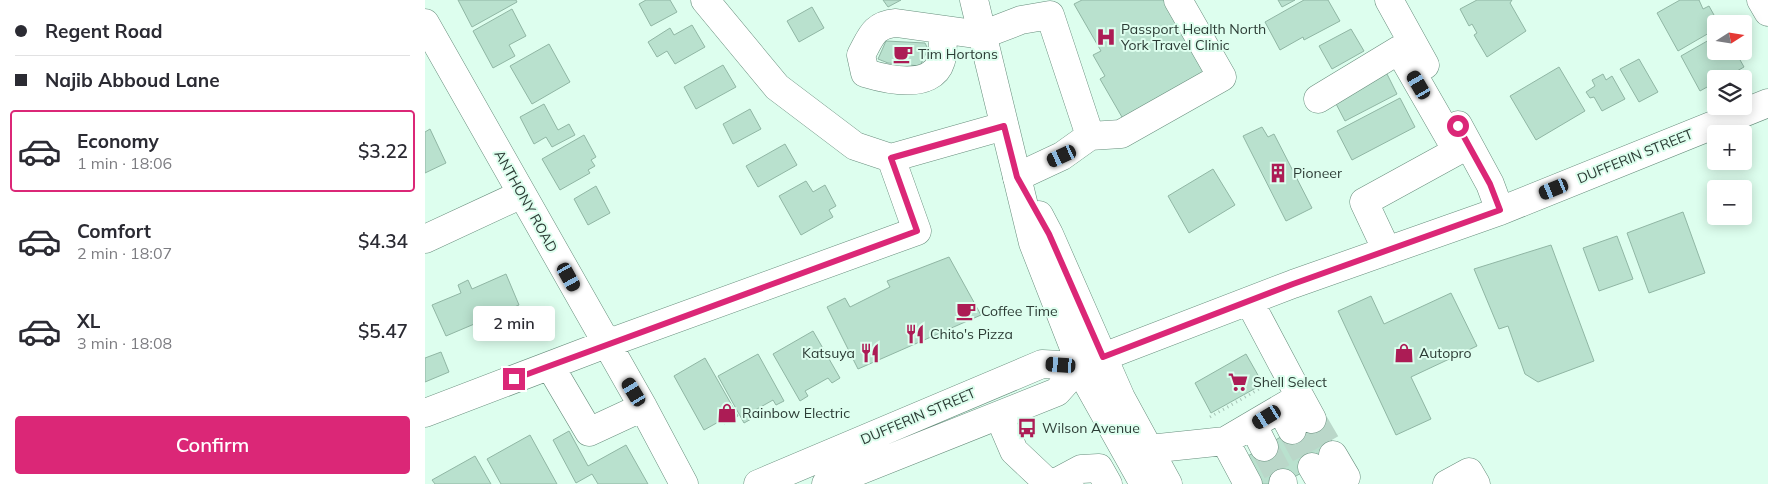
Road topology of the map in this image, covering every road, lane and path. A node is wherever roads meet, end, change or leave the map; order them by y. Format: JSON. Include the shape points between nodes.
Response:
{"nodes":[{"id":1,"x":705,"y":0,"type":"edge"},
{"id":2,"x":974,"y":0,"type":"edge"},
{"id":3,"x":1178,"y":0,"type":"edge"},
{"id":4,"x":1389,"y":0,"type":"edge"},
{"id":5,"x":1761,"y":0,"type":"edge"},
{"id":6,"x":1058,"y":7,"type":"edge"},
{"id":7,"x":1768,"y":12,"type":"edge"},
{"id":8,"x":425,"y":23,"type":"edge"},
{"id":9,"x":943,"y":30,"type":"dead end"},
{"id":10,"x":982,"y":35,"type":"junction"},
{"id":11,"x":1405,"y":46,"type":"junction"},
{"id":12,"x":1318,"y":99,"type":"dead end"},
{"id":13,"x":1768,"y":103,"type":"edge"},
{"id":14,"x":1444,"y":115,"type":"junction"},
{"id":15,"x":1004,"y":126,"type":"junction"},
{"id":16,"x":1090,"y":136,"type":"junction"},
{"id":17,"x":891,"y":158,"type":"junction"},
{"id":18,"x":1017,"y":177,"type":"junction"},
{"id":19,"x":522,"y":194,"type":"junction"},
{"id":20,"x":1500,"y":210,"type":"junction"},
{"id":21,"x":425,"y":239,"type":"edge"},
{"id":22,"x":1387,"y":251,"type":"junction"},
{"id":23,"x":1249,"y":302,"type":"junction"},
{"id":24,"x":606,"y":344,"type":"junction"},
{"id":25,"x":1091,"y":362,"type":"junction"},
{"id":26,"x":550,"y":366,"type":"junction"},
{"id":27,"x":1261,"y":388,"type":"dead end"},
{"id":28,"x":643,"y":408,"type":"junction"},
{"id":29,"x":425,"y":413,"type":"edge"},
{"id":30,"x":999,"y":416,"type":"junction"},
{"id":31,"x":1207,"y":419,"type":"dead end"},
{"id":32,"x":1225,"y":441,"type":"junction"},
{"id":33,"x":1149,"y":449,"type":"junction"},
{"id":34,"x":1061,"y":482,"type":"edge"},
{"id":35,"x":684,"y":484,"type":"edge"},
{"id":36,"x":758,"y":484,"type":"edge"},
{"id":37,"x":826,"y":484,"type":"edge"},
{"id":38,"x":1108,"y":484,"type":"edge"},
{"id":39,"x":1143,"y":484,"type":"edge"},
{"id":40,"x":1168,"y":484,"type":"edge"},
{"id":41,"x":1248,"y":484,"type":"edge"},
{"id":42,"x":1447,"y":484,"type":"edge"},
{"id":43,"x":1476,"y":484,"type":"edge"}],
"edges":[{"from":1,"to":17,"type":"street","via":[[777,87],[855,146]]},
{"from":2,"to":10,"type":"street"},
{"from":3,"to":16,"type":"street","via":[[1221,77],[1121,134]]},
{"from":4,"to":11,"type":"street"},
{"from":5,"to":7,"type":"street"},
{"from":6,"to":10,"type":"street"},
{"from":6,"to":16,"type":"street"},
{"from":8,"to":19,"type":"street","name":"ANTHONY ROAD"},
{"from":9,"to":10,"type":"street"},
{"from":10,"to":15,"type":"street"},
{"from":11,"to":12,"type":"street"},
{"from":11,"to":14,"type":"street"},
{"from":13,"to":20,"type":"street","name":"DUFFERIN STREET"},
{"from":14,"to":20,"type":"street","via":[[1490,184]]},
{"from":14,"to":22,"type":"street","via":[[1457,151],[1363,202]]},
{"from":15,"to":17,"type":"street"},
{"from":15,"to":18,"type":"street"},
{"from":16,"to":18,"type":"street","via":[[1062,156]]},
{"from":17,"to":24,"type":"street","via":[[917,231]]},
{"from":18,"to":25,"type":"street","via":[[1049,234]]},
{"from":19,"to":21,"type":"street"},
{"from":19,"to":24,"type":"street","name":"ANTHONY ROAD"},
{"from":20,"to":22,"type":"street","name":"DUFFERIN STREET"},
{"from":22,"to":23,"type":"street","name":"DUFFERIN STREET"},
{"from":23,"to":25,"type":"street","name":"DUFFERIN STREET"},
{"from":23,"to":32,"type":"street","via":[[1296,414],[1259,436]]},
{"from":24,"to":26,"type":"street"},
{"from":24,"to":28,"type":"street","name":"ANTHONY ROAD"},
{"from":25,"to":30,"type":"street","name":"DUFFERIN STREET","via":[[1057,392]]},
{"from":25,"to":33,"type":"street","via":[[1121,398]]},
{"from":25,"to":36,"type":"street","name":"DUFFERIN STREET","via":[[1042,364]]},
{"from":25,"to":39,"type":"street"},
{"from":26,"to":28,"type":"street","via":[[589,432]]},
{"from":26,"to":29,"type":"street"},
{"from":27,"to":31,"type":"path"},
{"from":28,"to":35,"type":"street","name":"ANTHONY ROAD"},
{"from":30,"to":34,"type":"street","via":[[1014,451]]},
{"from":30,"to":37,"type":"street","name":"DUFFERIN STREET"},
{"from":32,"to":33,"type":"street"},
{"from":32,"to":41,"type":"street"},
{"from":33,"to":40,"type":"street"},
{"from":34,"to":38,"type":"street","via":[[1081,469],[1099,468]]},
{"from":42,"to":43,"type":"street","via":[[1469,472]]}]}
